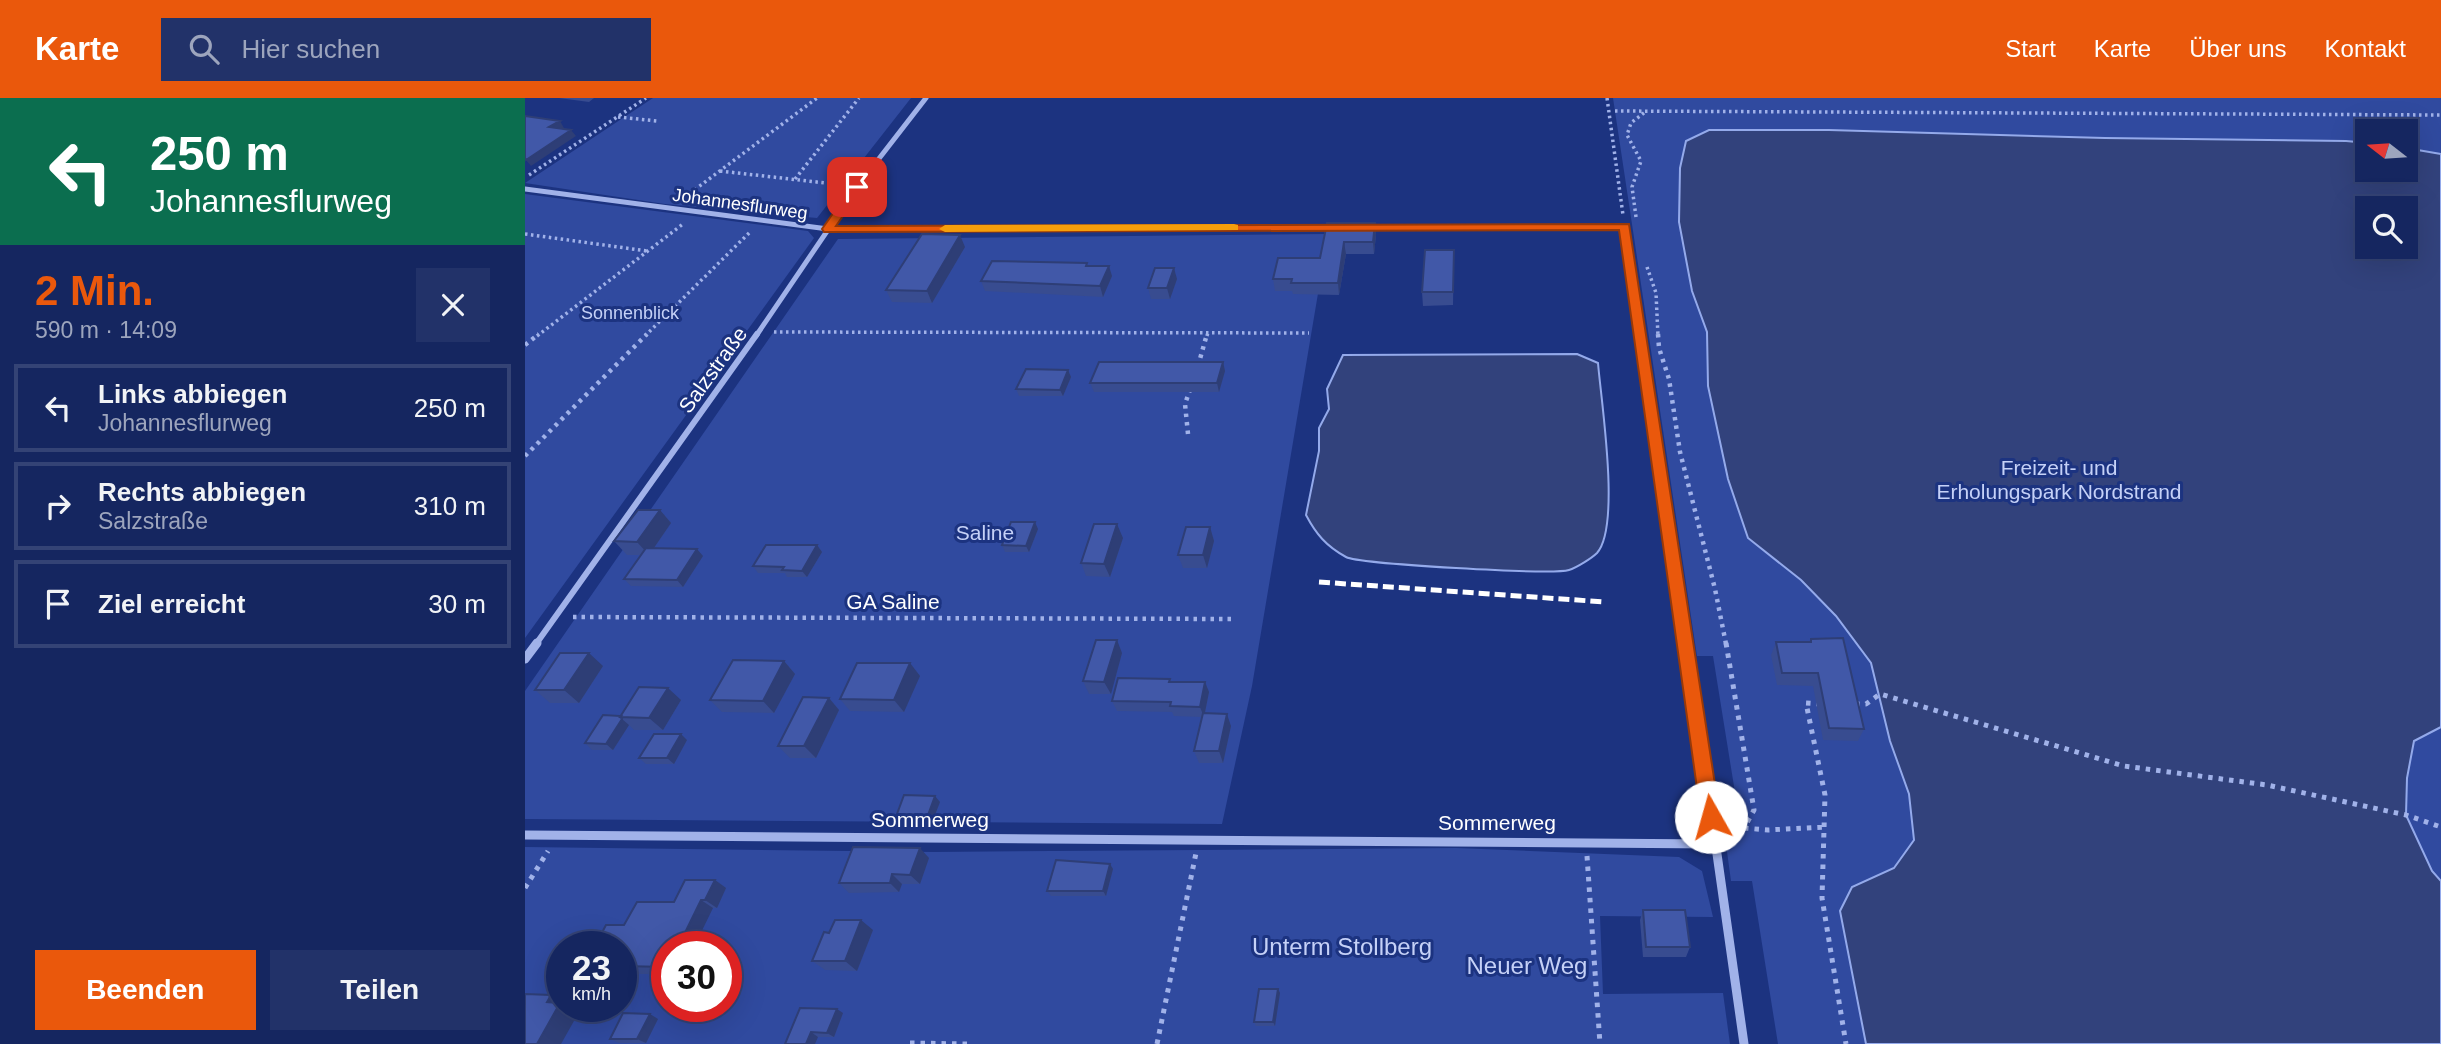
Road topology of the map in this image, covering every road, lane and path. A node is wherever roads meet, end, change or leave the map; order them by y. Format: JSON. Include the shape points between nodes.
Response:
{"nodes":[{"id":1,"x":646,"y":98,"type":"edge"},
{"id":2,"x":817,"y":98,"type":"edge"},
{"id":3,"x":859,"y":98,"type":"edge"},
{"id":4,"x":926,"y":98,"type":"edge"},
{"id":5,"x":1607,"y":98,"type":"edge"},
{"id":6,"x":1615,"y":111,"type":"dead end"},
{"id":7,"x":1646,"y":111,"type":"junction"},
{"id":8,"x":2441,"y":115,"type":"edge"},
{"id":9,"x":618,"y":117,"type":"junction"},
{"id":10,"x":657,"y":121,"type":"dead end"},
{"id":11,"x":719,"y":171,"type":"junction"},
{"id":12,"x":525,"y":177,"type":"edge"},
{"id":13,"x":794,"y":180,"type":"junction"},
{"id":14,"x":857,"y":187,"type":"junction"},
{"id":15,"x":525,"y":189,"type":"edge"},
{"id":16,"x":670,"y":208,"type":"junction"},
{"id":17,"x":699,"y":212,"type":"junction"},
{"id":18,"x":761,"y":220,"type":"junction"},
{"id":19,"x":1636,"y":221,"type":"dead end"},
{"id":20,"x":1363,"y":227,"type":"edge"},
{"id":21,"x":1625,"y":227,"type":"junction"},
{"id":22,"x":1335,"y":228,"type":"edge"},
{"id":23,"x":828,"y":229,"type":"junction"},
{"id":24,"x":526,"y":235,"type":"edge"},
{"id":25,"x":647,"y":251,"type":"junction"},
{"id":26,"x":1644,"y":258,"type":"dead end"},
{"id":27,"x":759,"y":332,"type":"junction"},
{"id":28,"x":1208,"y":332,"type":"junction"},
{"id":29,"x":1310,"y":333,"type":"dead end"},
{"id":30,"x":525,"y":345,"type":"edge"},
{"id":31,"x":1196,"y":370,"type":"edge"},
{"id":32,"x":1193,"y":381,"type":"edge"},
{"id":33,"x":1188,"y":434,"type":"dead end"},
{"id":34,"x":525,"y":456,"type":"edge"},
{"id":35,"x":555,"y":617,"type":"junction"},
{"id":36,"x":1232,"y":619,"type":"dead end"},
{"id":37,"x":525,"y":659,"type":"edge"},
{"id":38,"x":1830,"y":704,"type":"edge"},
{"id":39,"x":1842,"y":704,"type":"edge"},
{"id":40,"x":1825,"y":827,"type":"junction"},
{"id":41,"x":2441,"y":827,"type":"edge"},
{"id":42,"x":1744,"y":828,"type":"junction"},
{"id":43,"x":525,"y":835,"type":"edge"},
{"id":44,"x":557,"y":835,"type":"junction"},
{"id":45,"x":1198,"y":839,"type":"junction"},
{"id":46,"x":1585,"y":841,"type":"junction"},
{"id":47,"x":1714,"y":844,"type":"junction"},
{"id":48,"x":525,"y":888,"type":"edge"},
{"id":49,"x":910,"y":1044,"type":"edge"},
{"id":50,"x":967,"y":1044,"type":"edge"},
{"id":51,"x":1157,"y":1044,"type":"edge"},
{"id":52,"x":1600,"y":1044,"type":"edge"},
{"id":53,"x":1744,"y":1044,"type":"edge"},
{"id":54,"x":1846,"y":1044,"type":"edge"}],
"edges":[{"from":1,"to":9,"type":"path"},
{"from":2,"to":11,"type":"path"},
{"from":3,"to":13,"type":"path"},
{"from":4,"to":14,"type":"street","name":"Salzstraße"},
{"from":5,"to":21,"type":"path"},
{"from":6,"to":7,"type":"path"},
{"from":7,"to":8,"type":"path"},
{"from":7,"to":19,"type":"path","via":[[1630,124],[1626,134],[1641,161],[1632,187]]},
{"from":9,"to":10,"type":"path"},
{"from":9,"to":12,"type":"path"},
{"from":11,"to":13,"type":"path"},
{"from":11,"to":16,"type":"path"},
{"from":13,"to":14,"type":"path"},
{"from":14,"to":23,"type":"street","name":"Salzstraße"},
{"from":15,"to":16,"type":"street","name":"Johannesflurweg"},
{"from":16,"to":17,"type":"street","name":"Johannesflurweg"},
{"from":17,"to":18,"type":"street","name":"Johannesflurweg"},
{"from":17,"to":25,"type":"path"},
{"from":18,"to":23,"type":"street","name":"Johannesflurweg"},
{"from":18,"to":34,"type":"path"},
{"from":20,"to":21,"type":"street"},
{"from":21,"to":47,"type":"street"},
{"from":22,"to":23,"type":"street","name":"Johannesflurweg"},
{"from":23,"to":27,"type":"street","name":"Salzstraße"},
{"from":24,"to":25,"type":"path"},
{"from":25,"to":30,"type":"path"},
{"from":26,"to":42,"type":"path","via":[[1656,293],[1659,348],[1669,379],[1680,452],[1727,650],[1754,810]]},
{"from":27,"to":28,"type":"path"},
{"from":27,"to":35,"type":"street","name":"Salzstraße"},
{"from":28,"to":29,"type":"path"},
{"from":28,"to":31,"type":"path"},
{"from":32,"to":33,"type":"path","via":[[1185,404]]},
{"from":35,"to":36,"type":"path","name":"GA Saline"},
{"from":35,"to":37,"type":"street","name":"Salzstraße"},
{"from":38,"to":40,"type":"path","via":[[1807,703],[1825,795]]},
{"from":39,"to":41,"type":"path","via":[[1866,705],[1879,694],[2123,766],[2267,785]]},
{"from":40,"to":42,"type":"path"},
{"from":40,"to":54,"type":"path","via":[[1822,898]]},
{"from":42,"to":47,"type":"path"},
{"from":43,"to":44,"type":"street","name":"Sommerweg"},
{"from":44,"to":45,"type":"street","name":"Sommerweg"},
{"from":44,"to":48,"type":"path"},
{"from":45,"to":46,"type":"street","name":"Sommerweg"},
{"from":45,"to":51,"type":"path"},
{"from":46,"to":47,"type":"street","name":"Sommerweg"},
{"from":46,"to":52,"type":"path"},
{"from":47,"to":53,"type":"street"},
{"from":49,"to":50,"type":"path"}]}
